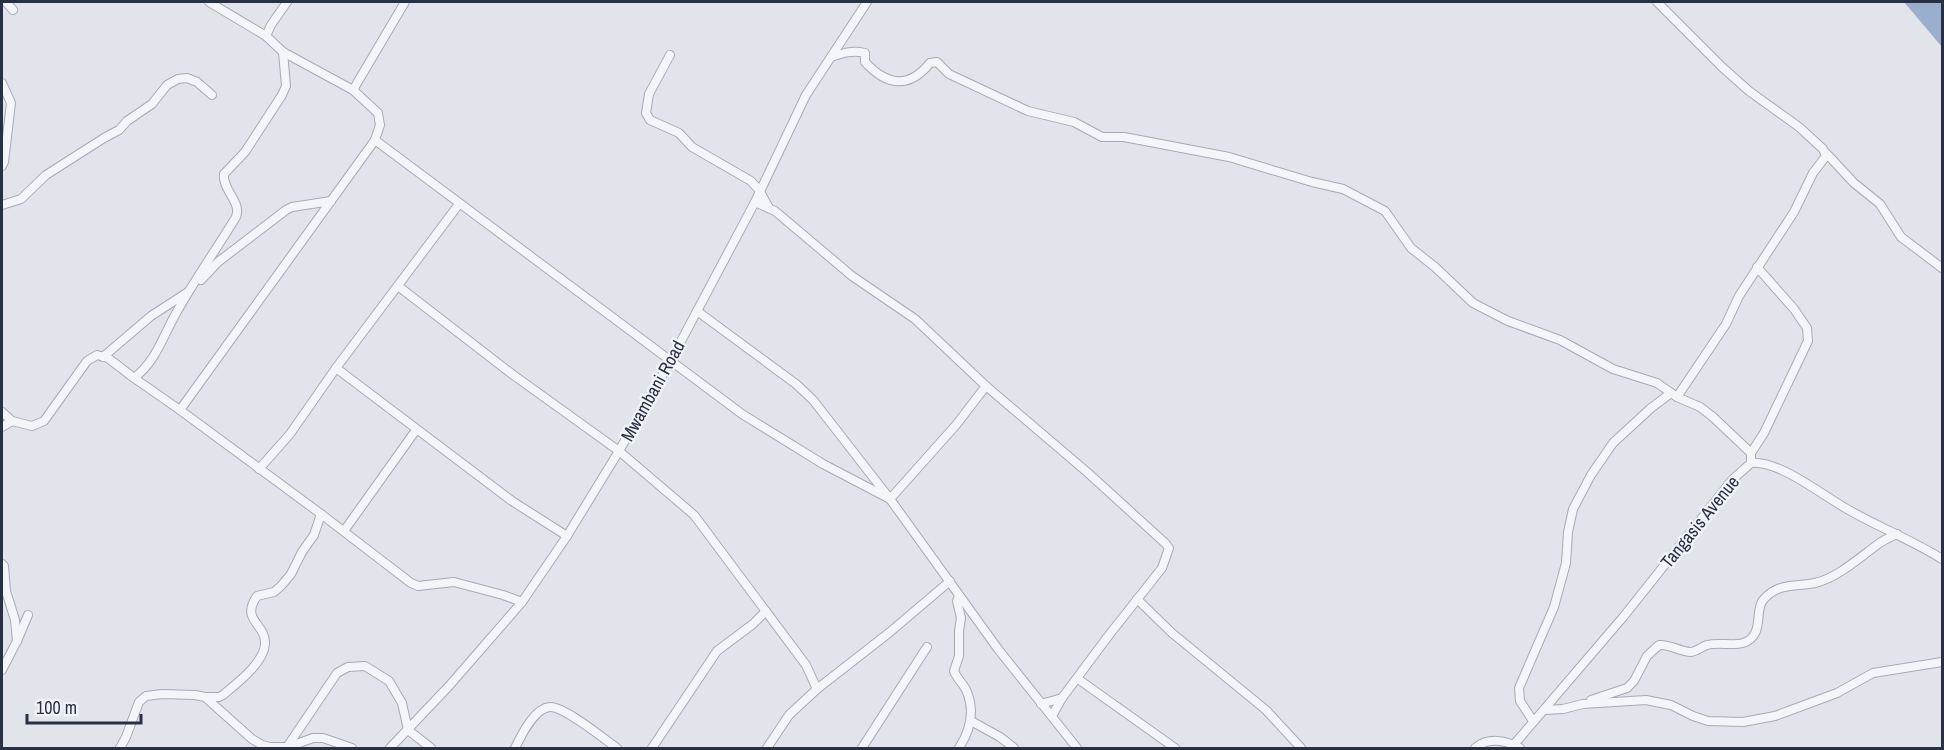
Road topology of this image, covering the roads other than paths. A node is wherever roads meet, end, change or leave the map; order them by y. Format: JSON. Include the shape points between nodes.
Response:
{"nodes":[{"id":1,"x":6,"y":2,"type":"edge"},
{"id":2,"x":209,"y":2,"type":"edge"},
{"id":3,"x":287,"y":2,"type":"edge"},
{"id":4,"x":405,"y":2,"type":"edge"},
{"id":5,"x":867,"y":2,"type":"edge"},
{"id":6,"x":1657,"y":2,"type":"edge"},
{"id":7,"x":14,"y":10,"type":"dead end"},
{"id":8,"x":266,"y":36,"type":"junction"},
{"id":9,"x":283,"y":52,"type":"junction"},
{"id":10,"x":670,"y":56,"type":"dead end"},
{"id":11,"x":831,"y":57,"type":"junction"},
{"id":12,"x":2,"y":83,"type":"edge"},
{"id":13,"x":353,"y":90,"type":"junction"},
{"id":14,"x":212,"y":95,"type":"dead end"},
{"id":15,"x":375,"y":140,"type":"junction"},
{"id":16,"x":1825,"y":152,"type":"junction"},
{"id":17,"x":2,"y":166,"type":"edge"},
{"id":18,"x":759,"y":190,"type":"junction"},
{"id":19,"x":331,"y":201,"type":"junction"},
{"id":20,"x":755,"y":202,"type":"junction"},
{"id":21,"x":459,"y":204,"type":"junction"},
{"id":22,"x":2,"y":206,"type":"edge"},
{"id":23,"x":769,"y":208,"type":"junction"},
{"id":24,"x":1757,"y":267,"type":"junction"},
{"id":25,"x":1942,"y":268,"type":"edge"},
{"id":26,"x":398,"y":286,"type":"junction"},
{"id":27,"x":191,"y":290,"type":"junction"},
{"id":28,"x":697,"y":311,"type":"junction"},
{"id":29,"x":103,"y":357,"type":"junction"},
{"id":30,"x":671,"y":360,"type":"junction"},
{"id":31,"x":336,"y":368,"type":"junction"},
{"id":32,"x":134,"y":378,"type":"junction"},
{"id":33,"x":986,"y":386,"type":"junction"},
{"id":34,"x":1674,"y":395,"type":"junction"},
{"id":35,"x":180,"y":410,"type":"junction"},
{"id":36,"x":2,"y":412,"type":"edge"},
{"id":37,"x":12,"y":421,"type":"junction"},
{"id":38,"x":2,"y":427,"type":"edge"},
{"id":39,"x":416,"y":430,"type":"junction"},
{"id":40,"x":619,"y":452,"type":"junction"},
{"id":41,"x":1752,"y":453,"type":"junction"},
{"id":42,"x":1752,"y":463,"type":"junction"},
{"id":43,"x":259,"y":469,"type":"junction"},
{"id":44,"x":890,"y":499,"type":"junction"},
{"id":45,"x":321,"y":514,"type":"junction"},
{"id":46,"x":344,"y":531,"type":"junction"},
{"id":47,"x":1897,"y":534,"type":"junction"},
{"id":48,"x":567,"y":536,"type":"junction"},
{"id":49,"x":1942,"y":559,"type":"edge"},
{"id":50,"x":2,"y":564,"type":"edge"},
{"id":51,"x":950,"y":581,"type":"junction"},
{"id":52,"x":960,"y":596,"type":"junction"},
{"id":53,"x":1137,"y":599,"type":"junction"},
{"id":54,"x":522,"y":602,"type":"junction"},
{"id":55,"x":766,"y":611,"type":"junction"},
{"id":56,"x":28,"y":615,"type":"dead end"},
{"id":57,"x":17,"y":641,"type":"junction"},
{"id":58,"x":927,"y":647,"type":"dead end"},
{"id":59,"x":1942,"y":662,"type":"edge"},
{"id":60,"x":2,"y":670,"type":"edge"},
{"id":61,"x":1078,"y":679,"type":"junction"},
{"id":62,"x":817,"y":689,"type":"junction"},
{"id":63,"x":205,"y":697,"type":"junction"},
{"id":64,"x":1062,"y":698,"type":"junction"},
{"id":65,"x":1041,"y":704,"type":"junction"},
{"id":66,"x":1583,"y":704,"type":"junction"},
{"id":67,"x":1544,"y":710,"type":"junction"},
{"id":68,"x":1052,"y":716,"type":"junction"},
{"id":69,"x":971,"y":721,"type":"junction"},
{"id":70,"x":1533,"y":721,"type":"junction"},
{"id":71,"x":408,"y":730,"type":"junction"},
{"id":72,"x":1515,"y":747,"type":"edge"},
{"id":73,"x":120,"y":748,"type":"edge"},
{"id":74,"x":287,"y":748,"type":"edge"},
{"id":75,"x":352,"y":748,"type":"edge"},
{"id":76,"x":390,"y":748,"type":"edge"},
{"id":77,"x":431,"y":748,"type":"edge"},
{"id":78,"x":515,"y":748,"type":"edge"},
{"id":79,"x":617,"y":748,"type":"edge"},
{"id":80,"x":652,"y":748,"type":"edge"},
{"id":81,"x":767,"y":748,"type":"edge"},
{"id":82,"x":862,"y":748,"type":"edge"},
{"id":83,"x":959,"y":748,"type":"edge"},
{"id":84,"x":1014,"y":748,"type":"edge"},
{"id":85,"x":1077,"y":748,"type":"edge"},
{"id":86,"x":1175,"y":748,"type":"edge"},
{"id":87,"x":1301,"y":748,"type":"edge"},
{"id":88,"x":1475,"y":748,"type":"edge"}],
"edges":[{"from":1,"to":7,"type":"street"},
{"from":2,"to":8,"type":"street"},
{"from":3,"to":8,"type":"street"},
{"from":4,"to":13,"type":"street"},
{"from":5,"to":11,"type":"street","name":"Mwambani Road"},
{"from":6,"to":16,"type":"street","via":[[1749,91],[1799,127]]},
{"from":8,"to":9,"type":"street"},
{"from":9,"to":13,"type":"street"},
{"from":9,"to":27,"type":"street","via":[[286,86],[282,95],[245,152],[224,174],[238,213]]},
{"from":10,"to":18,"type":"street","via":[[649,94],[646,113],[650,120],[679,133],[692,147]]},
{"from":11,"to":18,"type":"street","name":"Mwambani Road","via":[[806,95]]},
{"from":11,"to":34,"type":"street","via":[[845,52],[865,53],[865,62],[873,70],[902,82],[937,62],[949,74],[1028,111],[1074,122],[1102,136],[1229,157],[1343,189],[1385,211],[1411,248],[1473,303],[1560,340],[1613,369],[1657,383]]},
{"from":12,"to":17,"type":"street","via":[[11,103]]},
{"from":13,"to":15,"type":"street","via":[[378,114],[380,125]]},
{"from":14,"to":22,"type":"street","via":[[197,82],[178,79],[119,130],[46,175],[21,199]]},
{"from":15,"to":19,"type":"street"},
{"from":15,"to":21,"type":"street"},
{"from":16,"to":24,"type":"street","via":[[1794,212]]},
{"from":16,"to":25,"type":"street","via":[[1880,204],[1901,237]]},
{"from":18,"to":20,"type":"street","name":"Mwambani Road"},
{"from":18,"to":23,"type":"street"},
{"from":19,"to":27,"type":"street","via":[[286,210],[218,262]]},
{"from":19,"to":35,"type":"street"},
{"from":20,"to":23,"type":"street"},
{"from":20,"to":28,"type":"street","name":"Mwambani Road"},
{"from":21,"to":26,"type":"street"},
{"from":21,"to":30,"type":"street"},
{"from":23,"to":33,"type":"street","via":[[852,276],[915,319]]},
{"from":24,"to":34,"type":"street","via":[[1726,324]]},
{"from":24,"to":41,"type":"street","via":[[1794,309],[1807,328],[1809,341]]},
{"from":26,"to":31,"type":"street"},
{"from":26,"to":40,"type":"street"},
{"from":27,"to":29,"type":"street","via":[[151,316]]},
{"from":27,"to":32,"type":"street","via":[[153,358]]},
{"from":28,"to":30,"type":"street","name":"Mwambani Road"},
{"from":28,"to":44,"type":"street","via":[[813,400]]},
{"from":29,"to":32,"type":"street"},
{"from":29,"to":37,"type":"street","via":[[87,361],[44,421],[32,426]]},
{"from":30,"to":40,"type":"street","name":"Mwambani Road"},
{"from":30,"to":44,"type":"street","via":[[742,414],[823,464]]},
{"from":31,"to":39,"type":"street"},
{"from":31,"to":43,"type":"street","via":[[290,434]]},
{"from":32,"to":35,"type":"street"},
{"from":33,"to":44,"type":"street"},
{"from":33,"to":53,"type":"street","via":[[1169,548],[1162,568]]},
{"from":34,"to":41,"type":"street","via":[[1707,412]]},
{"from":34,"to":70,"type":"street","via":[[1651,408],[1613,443],[1573,509],[1566,563],[1554,607],[1520,688],[1520,701]]},
{"from":35,"to":43,"type":"street"},
{"from":36,"to":37,"type":"street"},
{"from":37,"to":38,"type":"street"},
{"from":39,"to":46,"type":"street"},
{"from":39,"to":48,"type":"street"},
{"from":40,"to":48,"type":"street","name":"Mwambani Road"},
{"from":40,"to":55,"type":"street","via":[[694,515]]},
{"from":41,"to":42,"type":"street"},
{"from":42,"to":47,"type":"street","name":"Tangasis Avenue","via":[[1767,463],[1780,469]]},
{"from":42,"to":67,"type":"street","name":"Tangasis Avenue","via":[[1732,480]]},
{"from":43,"to":45,"type":"street"},
{"from":44,"to":51,"type":"street"},
{"from":45,"to":46,"type":"street"},
{"from":45,"to":63,"type":"street","via":[[314,535],[291,574],[274,592],[257,596],[252,604],[250,612],[265,645],[255,666],[223,695]]},
{"from":46,"to":54,"type":"street","via":[[418,586],[454,582]]},
{"from":47,"to":49,"type":"street","name":"Tangasis Avenue"},
{"from":47,"to":66,"type":"street","via":[[1830,577],[1770,594],[1762,600],[1757,627],[1749,640],[1690,652],[1659,645],[1647,656],[1627,688]]},
{"from":48,"to":54,"type":"street","name":"Mwambani Road"},
{"from":50,"to":57,"type":"street"},
{"from":51,"to":52,"type":"street"},
{"from":51,"to":62,"type":"street"},
{"from":52,"to":65,"type":"street"},
{"from":52,"to":69,"type":"street","via":[[959,656],[954,671],[966,690]]},
{"from":53,"to":61,"type":"street"},
{"from":53,"to":87,"type":"street","via":[[1266,710]]},
{"from":54,"to":71,"type":"street","name":"Mwambani Road"},
{"from":55,"to":62,"type":"street","via":[[806,665]]},
{"from":55,"to":80,"type":"street","via":[[717,651]]},
{"from":56,"to":57,"type":"street"},
{"from":57,"to":60,"type":"street"},
{"from":58,"to":82,"type":"street"},
{"from":59,"to":66,"type":"street","via":[[1873,673],[1837,693],[1775,716],[1743,722],[1708,721],[1671,705],[1646,700]]},
{"from":61,"to":64,"type":"street"},
{"from":61,"to":86,"type":"street"},
{"from":62,"to":81,"type":"street","via":[[789,715]]},
{"from":63,"to":73,"type":"street","via":[[146,696],[139,702]]},
{"from":63,"to":74,"type":"street","via":[[257,742]]},
{"from":64,"to":65,"type":"street"},
{"from":64,"to":68,"type":"street"},
{"from":65,"to":68,"type":"street"},
{"from":66,"to":67,"type":"street"},
{"from":67,"to":70,"type":"street","name":"Tangasis Avenue"},
{"from":68,"to":85,"type":"street"},
{"from":69,"to":83,"type":"street"},
{"from":69,"to":84,"type":"street"},
{"from":70,"to":72,"type":"street","name":"Tangasis Avenue"},
{"from":71,"to":74,"type":"street","via":[[402,703],[389,681],[365,666],[348,667],[337,673]]},
{"from":71,"to":76,"type":"street","name":"Mwambani Road"},
{"from":71,"to":77,"type":"street"},
{"from":72,"to":88,"type":"street","via":[[1486,741]]},
{"from":74,"to":75,"type":"street","via":[[313,738]]},
{"from":78,"to":79,"type":"street","via":[[540,710],[550,707]]}]}
